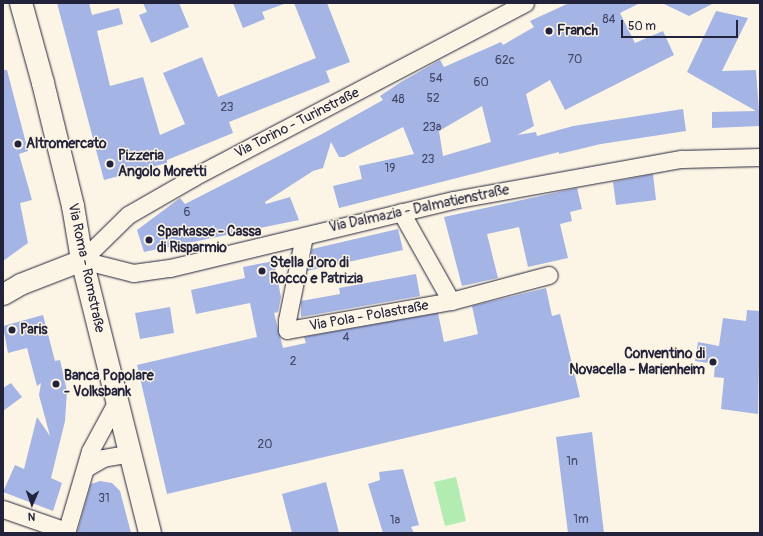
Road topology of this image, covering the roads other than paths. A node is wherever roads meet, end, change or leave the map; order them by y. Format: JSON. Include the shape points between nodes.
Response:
{"nodes":[{"id":1,"x":21,"y":3,"type":"edge"},
{"id":2,"x":525,"y":3,"type":"edge"},
{"id":3,"x":760,"y":157,"type":"edge"},
{"id":4,"x":400,"y":212,"type":"junction"},
{"id":5,"x":304,"y":236,"type":"junction"},
{"id":6,"x":82,"y":260,"type":"junction"},
{"id":7,"x":548,"y":275,"type":"dead end"},
{"id":8,"x":3,"y":294,"type":"edge"},
{"id":9,"x":451,"y":301,"type":"junction"},
{"id":10,"x":117,"y":401,"type":"junction"},
{"id":11,"x":131,"y":453,"type":"junction"},
{"id":12,"x":86,"y":468,"type":"junction"},
{"id":13,"x":3,"y":508,"type":"edge"},
{"id":14,"x":66,"y":532,"type":"edge"},
{"id":15,"x":150,"y":533,"type":"edge"}],
"edges":[{"from":1,"to":6,"type":"main road","name":"Via Roma - Romstraße","via":[[73,206]]},
{"from":2,"to":6,"type":"street","name":"Via Torino - Turinstraße","via":[[194,177],[128,215]]},
{"from":3,"to":4,"type":"street","name":"Via Dalmazia - Dalmatienstraße","via":[[682,159]]},
{"from":4,"to":5,"type":"street","name":"Via Dalmazia - Dalmatienstraße"},
{"from":4,"to":9,"type":"street","name":"Via Pola - Polastraße"},
{"from":5,"to":6,"type":"street","name":"Via Dalmazia - Dalmatienstraße","via":[[170,268],[133,273]]},
{"from":5,"to":9,"type":"street","name":"Via Pola - Polastraße","via":[[286,320],[287,330]]},
{"from":6,"to":8,"type":"street"},
{"from":6,"to":10,"type":"main road","name":"Via Roma - Romstraße"},
{"from":7,"to":9,"type":"street","name":"Via Pola - Polastraße"},
{"from":10,"to":11,"type":"main road","name":"Via Roma - Romstraße"},
{"from":10,"to":12,"type":"street","via":[[96,436]]},
{"from":11,"to":12,"type":"street","via":[[103,458]]},
{"from":11,"to":15,"type":"main road","name":"Via Roma - Romstraße"},
{"from":12,"to":14,"type":"street"},
{"from":13,"to":14,"type":"street"}]}
